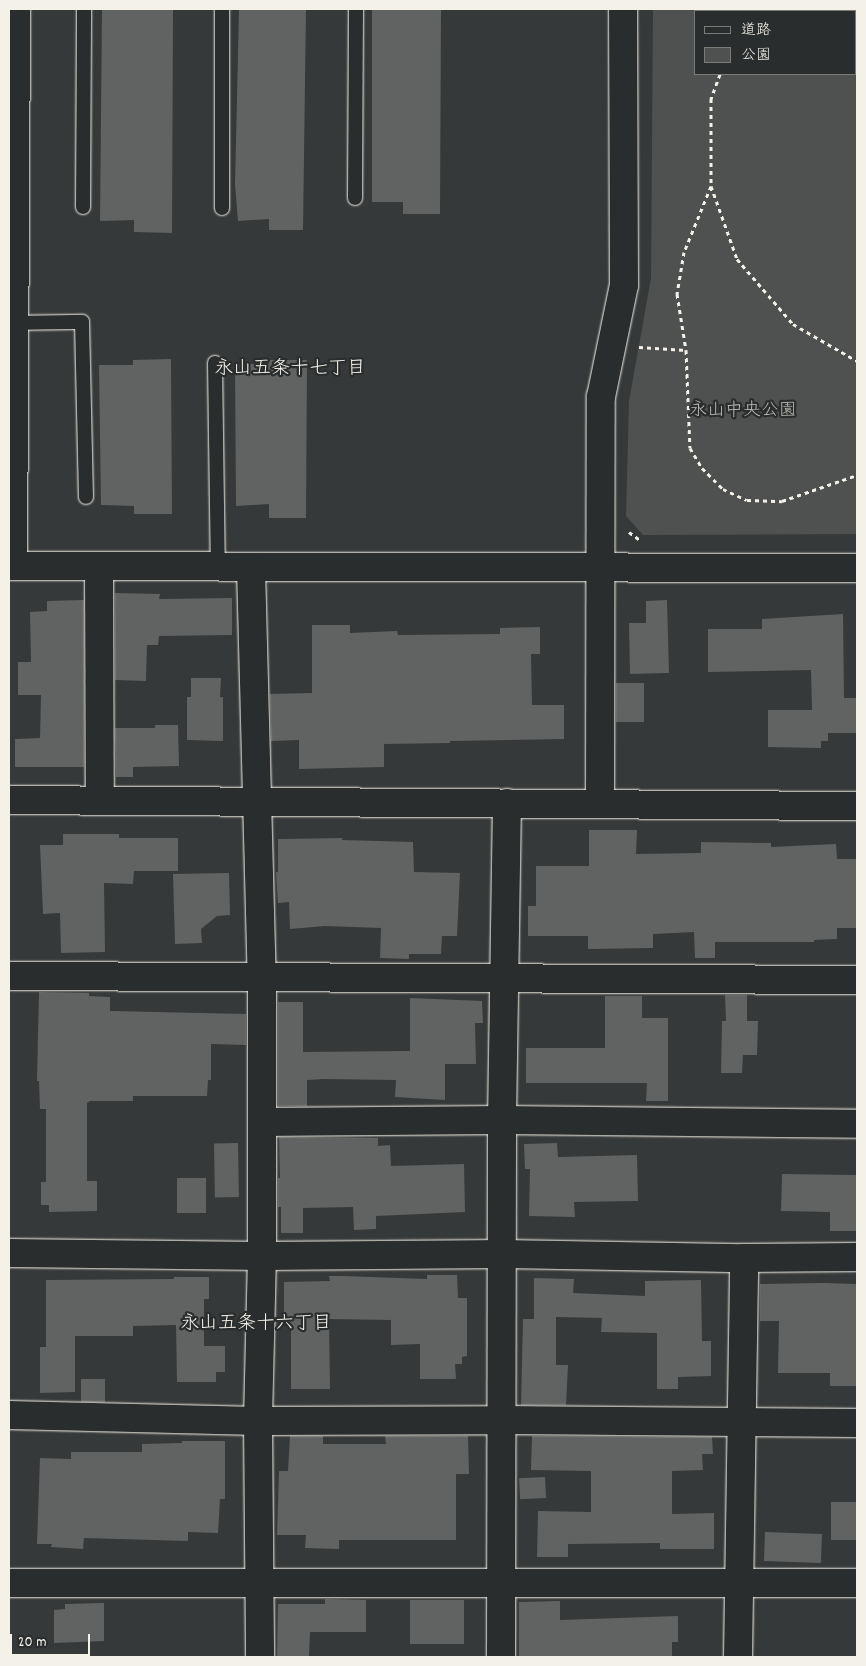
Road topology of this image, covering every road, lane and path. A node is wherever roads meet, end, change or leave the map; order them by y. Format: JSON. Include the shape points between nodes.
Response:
{"nodes":[{"id":1,"x":16,"y":9,"type":"edge"},
{"id":2,"x":84,"y":9,"type":"edge"},
{"id":3,"x":222,"y":9,"type":"edge"},
{"id":4,"x":356,"y":9,"type":"edge"},
{"id":5,"x":623,"y":9,"type":"edge"},
{"id":6,"x":720,"y":75,"type":"edge"},
{"id":7,"x":12,"y":128,"type":"edge"},
{"id":8,"x":711,"y":186,"type":"junction"},
{"id":9,"x":355,"y":198,"type":"dead end"},
{"id":10,"x":84,"y":207,"type":"dead end"},
{"id":11,"x":222,"y":208,"type":"dead end"},
{"id":12,"x":13,"y":339,"type":"edge"},
{"id":13,"x":636,"y":347,"type":"dead end"},
{"id":14,"x":686,"y":350,"type":"junction"},
{"id":15,"x":857,"y":361,"type":"edge"},
{"id":16,"x":215,"y":363,"type":"dead end"},
{"id":17,"x":857,"y":475,"type":"edge"},
{"id":18,"x":86,"y":497,"type":"dead end"},
{"id":19,"x":623,"y":528,"type":"dead end"},
{"id":20,"x":642,"y":542,"type":"dead end"},
{"id":21,"x":11,"y":566,"type":"edge"},
{"id":22,"x":602,"y":566,"type":"junction"},
{"id":23,"x":99,"y":567,"type":"junction"},
{"id":24,"x":218,"y":568,"type":"junction"},
{"id":25,"x":251,"y":568,"type":"junction"},
{"id":26,"x":857,"y":568,"type":"edge"},
{"id":27,"x":9,"y":800,"type":"edge"},
{"id":28,"x":100,"y":800,"type":"junction"},
{"id":29,"x":258,"y":801,"type":"junction"},
{"id":30,"x":507,"y":803,"type":"junction"},
{"id":31,"x":600,"y":803,"type":"junction"},
{"id":32,"x":857,"y":806,"type":"edge"},
{"id":33,"x":9,"y":976,"type":"edge"},
{"id":34,"x":262,"y":978,"type":"junction"},
{"id":35,"x":504,"y":979,"type":"junction"},
{"id":36,"x":857,"y":980,"type":"edge"},
{"id":37,"x":502,"y":1120,"type":"junction"},
{"id":38,"x":262,"y":1122,"type":"junction"},
{"id":39,"x":857,"y":1124,"type":"edge"},
{"id":40,"x":9,"y":1252,"type":"edge"},
{"id":41,"x":503,"y":1254,"type":"junction"},
{"id":42,"x":262,"y":1256,"type":"junction"},
{"id":43,"x":857,"y":1257,"type":"edge"},
{"id":44,"x":744,"y":1258,"type":"junction"},
{"id":45,"x":9,"y":1415,"type":"edge"},
{"id":46,"x":503,"y":1420,"type":"junction"},
{"id":47,"x":258,"y":1421,"type":"junction"},
{"id":48,"x":857,"y":1423,"type":"edge"},
{"id":49,"x":742,"y":1424,"type":"junction"},
{"id":50,"x":740,"y":1581,"type":"junction"},
{"id":51,"x":500,"y":1582,"type":"junction"},
{"id":52,"x":9,"y":1583,"type":"edge"},
{"id":53,"x":260,"y":1583,"type":"junction"},
{"id":54,"x":857,"y":1583,"type":"edge"},
{"id":55,"x":260,"y":1657,"type":"edge"},
{"id":56,"x":501,"y":1657,"type":"edge"},
{"id":57,"x":738,"y":1657,"type":"edge"}],
"edges":[{"from":1,"to":7,"type":"street"},
{"from":2,"to":10,"type":"lane"},
{"from":3,"to":11,"type":"lane"},
{"from":4,"to":9,"type":"lane"},
{"from":5,"to":22,"type":"street","via":[[624,285],[601,398]]},
{"from":6,"to":8,"type":"path","via":[[711,99]]},
{"from":7,"to":12,"type":"street"},
{"from":8,"to":14,"type":"path","via":[[684,252],[678,285]]},
{"from":8,"to":15,"type":"path","via":[[737,259],[793,324]]},
{"from":12,"to":18,"type":"lane","via":[[82,322]]},
{"from":12,"to":21,"type":"street"},
{"from":13,"to":14,"type":"path"},
{"from":14,"to":17,"type":"path","via":[[690,448],[702,468],[723,489],[747,500],[782,501]]},
{"from":16,"to":24,"type":"lane"},
{"from":19,"to":20,"type":"path"},
{"from":21,"to":23,"type":"street"},
{"from":22,"to":25,"type":"street"},
{"from":22,"to":26,"type":"street"},
{"from":22,"to":31,"type":"street"},
{"from":23,"to":24,"type":"street"},
{"from":23,"to":28,"type":"street"},
{"from":24,"to":25,"type":"street"},
{"from":25,"to":29,"type":"street"},
{"from":27,"to":28,"type":"street"},
{"from":28,"to":29,"type":"street"},
{"from":29,"to":30,"type":"street"},
{"from":29,"to":34,"type":"street"},
{"from":30,"to":31,"type":"street"},
{"from":30,"to":35,"type":"street"},
{"from":31,"to":32,"type":"street"},
{"from":33,"to":34,"type":"street"},
{"from":34,"to":35,"type":"street"},
{"from":34,"to":38,"type":"street"},
{"from":35,"to":36,"type":"street"},
{"from":35,"to":37,"type":"street"},
{"from":37,"to":38,"type":"street"},
{"from":37,"to":39,"type":"street"},
{"from":37,"to":41,"type":"street"},
{"from":38,"to":42,"type":"street"},
{"from":40,"to":42,"type":"street"},
{"from":41,"to":42,"type":"street"},
{"from":41,"to":44,"type":"street"},
{"from":41,"to":46,"type":"street"},
{"from":42,"to":47,"type":"street"},
{"from":43,"to":44,"type":"street"},
{"from":44,"to":49,"type":"street"},
{"from":45,"to":47,"type":"street"},
{"from":46,"to":47,"type":"street"},
{"from":46,"to":49,"type":"street"},
{"from":46,"to":51,"type":"street"},
{"from":47,"to":53,"type":"street"},
{"from":48,"to":49,"type":"street"},
{"from":49,"to":50,"type":"street"},
{"from":50,"to":51,"type":"street"},
{"from":50,"to":54,"type":"street"},
{"from":50,"to":57,"type":"street"},
{"from":51,"to":53,"type":"street"},
{"from":51,"to":56,"type":"street"},
{"from":52,"to":53,"type":"street"},
{"from":53,"to":55,"type":"street"}]}
